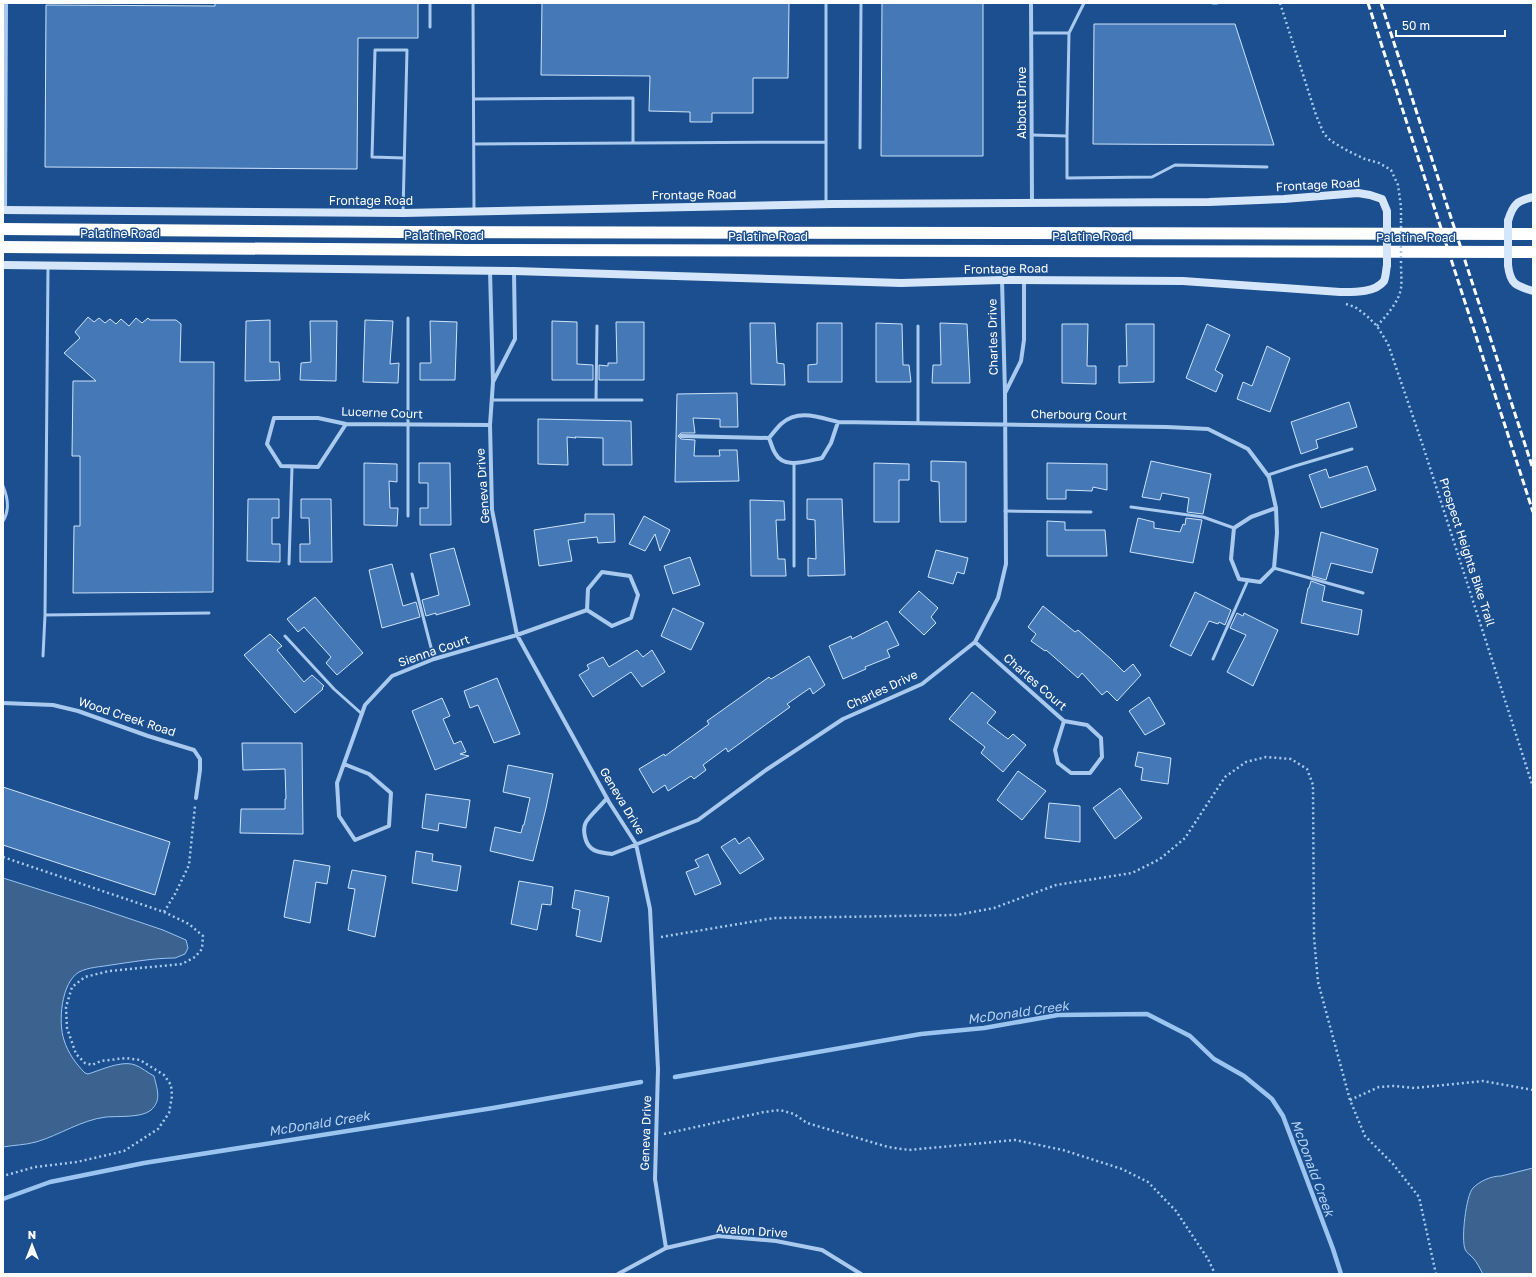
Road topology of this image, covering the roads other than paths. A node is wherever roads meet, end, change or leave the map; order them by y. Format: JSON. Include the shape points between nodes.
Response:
{"nodes":[{"id":1,"x":6,"y":3,"type":"edge"},
{"id":2,"x":430,"y":3,"type":"edge"},
{"id":3,"x":473,"y":3,"type":"edge"},
{"id":4,"x":826,"y":3,"type":"edge"},
{"id":5,"x":861,"y":3,"type":"edge"},
{"id":6,"x":1031,"y":3,"type":"edge"},
{"id":7,"x":1084,"y":3,"type":"edge"},
{"id":8,"x":1213,"y":3,"type":"edge"},
{"id":9,"x":1217,"y":3,"type":"edge"},
{"id":10,"x":4,"y":24,"type":"edge"},
{"id":11,"x":430,"y":27,"type":"dead end"},
{"id":12,"x":1031,"y":33,"type":"junction"},
{"id":13,"x":1069,"y":33,"type":"junction"},
{"id":14,"x":474,"y":99,"type":"junction"},
{"id":15,"x":1032,"y":135,"type":"junction"},
{"id":16,"x":1067,"y":136,"type":"junction"},
{"id":17,"x":826,"y":142,"type":"junction"},
{"id":18,"x":633,"y":143,"type":"junction"},
{"id":19,"x":474,"y":144,"type":"junction"},
{"id":20,"x":860,"y":148,"type":"dead end"},
{"id":21,"x":404,"y":158,"type":"junction"},
{"id":22,"x":1267,"y":167,"type":"dead end"},
{"id":23,"x":1533,"y":197,"type":"edge"},
{"id":24,"x":826,"y":204,"type":"junction"},
{"id":25,"x":1032,"y":204,"type":"junction"},
{"id":26,"x":4,"y":210,"type":"edge"},
{"id":27,"x":474,"y":212,"type":"junction"},
{"id":28,"x":403,"y":213,"type":"junction"},
{"id":29,"x":3,"y":229,"type":"edge"},
{"id":30,"x":1533,"y":234,"type":"edge"},
{"id":31,"x":3,"y":247,"type":"edge"},
{"id":32,"x":1533,"y":252,"type":"edge"},
{"id":33,"x":3,"y":265,"type":"edge"},
{"id":34,"x":48,"y":265,"type":"junction"},
{"id":35,"x":490,"y":271,"type":"junction"},
{"id":36,"x":514,"y":271,"type":"junction"},
{"id":37,"x":1002,"y":280,"type":"junction"},
{"id":38,"x":1024,"y":280,"type":"junction"},
{"id":39,"x":1533,"y":291,"type":"edge"},
{"id":40,"x":408,"y":318,"type":"dead end"},
{"id":41,"x":597,"y":326,"type":"dead end"},
{"id":42,"x":918,"y":326,"type":"dead end"},
{"id":43,"x":493,"y":382,"type":"junction"},
{"id":44,"x":1005,"y":393,"type":"junction"},
{"id":45,"x":492,"y":400,"type":"junction"},
{"id":46,"x":596,"y":400,"type":"junction"},
{"id":47,"x":642,"y":400,"type":"dead end"},
{"id":48,"x":838,"y":422,"type":"junction"},
{"id":49,"x":918,"y":423,"type":"junction"},
{"id":50,"x":346,"y":424,"type":"junction"},
{"id":51,"x":408,"y":424,"type":"junction"},
{"id":52,"x":1004,"y":424,"type":"junction"},
{"id":53,"x":490,"y":425,"type":"junction"},
{"id":54,"x":681,"y":436,"type":"dead end"},
{"id":55,"x":769,"y":438,"type":"junction"},
{"id":56,"x":1352,"y":449,"type":"dead end"},
{"id":57,"x":794,"y":464,"type":"junction"},
{"id":58,"x":292,"y":466,"type":"junction"},
{"id":59,"x":1268,"y":476,"type":"junction"},
{"id":60,"x":3,"y":486,"type":"edge"},
{"id":61,"x":1131,"y":507,"type":"dead end"},
{"id":62,"x":1276,"y":508,"type":"junction"},
{"id":63,"x":1005,"y":511,"type":"junction"},
{"id":64,"x":1091,"y":512,"type":"dead end"},
{"id":65,"x":408,"y":516,"type":"dead end"},
{"id":66,"x":3,"y":521,"type":"edge"},
{"id":67,"x":1234,"y":528,"type":"junction"},
{"id":68,"x":289,"y":564,"type":"dead end"},
{"id":69,"x":794,"y":566,"type":"dead end"},
{"id":70,"x":1274,"y":568,"type":"junction"},
{"id":71,"x":412,"y":574,"type":"dead end"},
{"id":72,"x":1248,"y":580,"type":"junction"},
{"id":73,"x":1363,"y":594,"type":"dead end"},
{"id":74,"x":586,"y":610,"type":"junction"},
{"id":75,"x":209,"y":613,"type":"dead end"},
{"id":76,"x":45,"y":615,"type":"junction"},
{"id":77,"x":517,"y":635,"type":"junction"},
{"id":78,"x":285,"y":636,"type":"dead end"},
{"id":79,"x":975,"y":642,"type":"junction"},
{"id":80,"x":43,"y":656,"type":"dead end"},
{"id":81,"x":434,"y":659,"type":"junction"},
{"id":82,"x":1213,"y":659,"type":"dead end"},
{"id":83,"x":3,"y":703,"type":"edge"},
{"id":84,"x":362,"y":714,"type":"junction"},
{"id":85,"x":1064,"y":721,"type":"junction"},
{"id":86,"x":344,"y":764,"type":"junction"},
{"id":87,"x":196,"y":798,"type":"road end"},
{"id":88,"x":607,"y":798,"type":"junction"},
{"id":89,"x":636,"y":844,"type":"junction"},
{"id":90,"x":666,"y":1248,"type":"junction"},
{"id":91,"x":618,"y":1274,"type":"edge"},
{"id":92,"x":861,"y":1274,"type":"edge"}],
"edges":[{"from":1,"to":10,"type":"street"},
{"from":2,"to":11,"type":"lane"},
{"from":3,"to":14,"type":"lane"},
{"from":4,"to":17,"type":"lane"},
{"from":5,"to":20,"type":"lane"},
{"from":6,"to":12,"type":"street","name":"Abbott Drive"},
{"from":7,"to":13,"type":"lane"},
{"from":8,"to":9,"type":"lane"},
{"from":10,"to":26,"type":"street"},
{"from":12,"to":13,"type":"lane"},
{"from":12,"to":15,"type":"street","name":"Abbott Drive"},
{"from":13,"to":16,"type":"lane"},
{"from":14,"to":18,"type":"lane","via":[[633,98]]},
{"from":14,"to":19,"type":"lane"},
{"from":15,"to":16,"type":"lane"},
{"from":15,"to":25,"type":"street","name":"Abbott Drive"},
{"from":16,"to":22,"type":"lane","via":[[1067,178],[1152,177],[1175,165]]},
{"from":17,"to":18,"type":"lane"},
{"from":17,"to":24,"type":"lane"},
{"from":18,"to":19,"type":"lane"},
{"from":19,"to":27,"type":"lane"},
{"from":21,"to":21,"type":"lane","via":[[407,50],[375,50],[372,157]]},
{"from":21,"to":28,"type":"lane"},
{"from":23,"to":39,"type":"street","bridge":true,"via":[[1522,200],[1511,208],[1508,221],[1509,277],[1516,286]]},
{"from":24,"to":25,"type":"street","name":"Frontage Road"},
{"from":24,"to":27,"type":"street","name":"Frontage Road"},
{"from":25,"to":38,"type":"street","name":"Frontage Road","bridge":true,"via":[[1209,202],[1370,195],[1382,199],[1387,211],[1387,265],[1385,279],[1381,284],[1363,292],[1183,281]]},
{"from":26,"to":28,"type":"street","name":"Frontage Road"},
{"from":27,"to":28,"type":"street","name":"Frontage Road"},
{"from":29,"to":30,"type":"highway","name":"Palatine Road"},
{"from":31,"to":32,"type":"highway","name":"Palatine Road"},
{"from":33,"to":34,"type":"street","name":"Frontage Road"},
{"from":34,"to":35,"type":"street","name":"Frontage Road"},
{"from":34,"to":76,"type":"lane"},
{"from":35,"to":36,"type":"street","name":"Frontage Road"},
{"from":35,"to":43,"type":"street","name":"Geneva Drive"},
{"from":36,"to":37,"type":"street","name":"Frontage Road","via":[[901,283]]},
{"from":36,"to":43,"type":"street","name":"Geneva Drive","via":[[515,339]]},
{"from":37,"to":38,"type":"street","name":"Frontage Road"},
{"from":37,"to":44,"type":"street","name":"Charles Drive"},
{"from":38,"to":44,"type":"street","name":"Charles Drive","via":[[1024,340],[1021,361]]},
{"from":40,"to":51,"type":"lane"},
{"from":41,"to":46,"type":"lane"},
{"from":42,"to":49,"type":"lane"},
{"from":43,"to":45,"type":"street","name":"Geneva Drive"},
{"from":44,"to":52,"type":"street","name":"Charles Drive"},
{"from":45,"to":46,"type":"lane"},
{"from":45,"to":53,"type":"street","name":"Geneva Drive"},
{"from":46,"to":47,"type":"lane"},
{"from":48,"to":49,"type":"street","name":"Cherbourg Court"},
{"from":48,"to":55,"type":"street","name":"Cherbourg Court","via":[[798,414],[782,423]]},
{"from":48,"to":57,"type":"street","via":[[831,443],[822,458]]},
{"from":49,"to":52,"type":"street","name":"Cherbourg Court"},
{"from":50,"to":51,"type":"street","name":"Lucerne Court"},
{"from":50,"to":58,"type":"street","via":[[318,466]]},
{"from":50,"to":58,"type":"street","name":"Lucerne Court","via":[[318,418],[274,418],[267,444],[281,466]]},
{"from":51,"to":53,"type":"street","name":"Lucerne Court"},
{"from":51,"to":65,"type":"lane"},
{"from":52,"to":59,"type":"street","name":"Cherbourg Court","via":[[1208,430],[1248,449]]},
{"from":52,"to":63,"type":"street","name":"Charles Drive"},
{"from":53,"to":77,"type":"street","name":"Geneva Drive","via":[[492,510]]},
{"from":54,"to":55,"type":"street"},
{"from":55,"to":57,"type":"street","via":[[775,454]]},
{"from":56,"to":59,"type":"lane"},
{"from":57,"to":69,"type":"lane"},
{"from":58,"to":68,"type":"lane"},
{"from":59,"to":62,"type":"street","name":"Cherbourg Court"},
{"from":60,"to":66,"type":"lane","via":[[7,505]]},
{"from":61,"to":67,"type":"lane","via":[[1204,517]]},
{"from":62,"to":67,"type":"street","via":[[1251,517]]},
{"from":62,"to":70,"type":"street","name":"Cherbourg Court"},
{"from":63,"to":64,"type":"lane"},
{"from":63,"to":79,"type":"street","name":"Charles Drive","via":[[1006,564],[1003,578],[998,598]]},
{"from":67,"to":72,"type":"street","via":[[1231,559],[1239,579]]},
{"from":70,"to":72,"type":"street","via":[[1260,582]]},
{"from":70,"to":73,"type":"lane"},
{"from":71,"to":81,"type":"lane"},
{"from":72,"to":82,"type":"lane"},
{"from":74,"to":74,"type":"street","via":[[612,626],[631,618],[638,595],[630,576],[602,572],[588,589]]},
{"from":74,"to":77,"type":"street","name":"Sienna Court"},
{"from":75,"to":76,"type":"lane"},
{"from":76,"to":80,"type":"lane"},
{"from":77,"to":81,"type":"street","name":"Sienna Court"},
{"from":77,"to":88,"type":"street","name":"Geneva Drive"},
{"from":78,"to":84,"type":"lane","via":[[334,689]]},
{"from":79,"to":85,"type":"street","name":"Charles Court"},
{"from":79,"to":89,"type":"street","name":"Charles Drive","via":[[922,684],[843,720],[766,770],[698,820]]},
{"from":81,"to":84,"type":"street","name":"Sienna Court","via":[[392,676],[365,705]]},
{"from":83,"to":87,"type":"street","name":"Wood Creek Road","via":[[53,705],[78,711],[194,750],[200,759]]},
{"from":84,"to":86,"type":"street","name":"Sienna Court"},
{"from":85,"to":85,"type":"street","name":"Charles Court","via":[[1087,725],[1101,738],[1102,757],[1090,773],[1071,774],[1058,763],[1055,750]]},
{"from":86,"to":86,"type":"street","name":"Sienna Court","via":[[337,783],[339,816],[355,840],[389,826],[391,793],[369,774]]},
{"from":88,"to":89,"type":"street","name":"Geneva Drive"},
{"from":88,"to":89,"type":"street","name":"Charles Drive","via":[[585,823],[584,832],[591,848],[612,854]]},
{"from":89,"to":90,"type":"street","name":"Geneva Drive","via":[[650,909],[658,1069],[655,1179]]},
{"from":90,"to":91,"type":"street","name":"Avalon Drive"},
{"from":90,"to":92,"type":"street","name":"Avalon Drive","via":[[718,1236],[776,1241],[822,1250]]}]}
